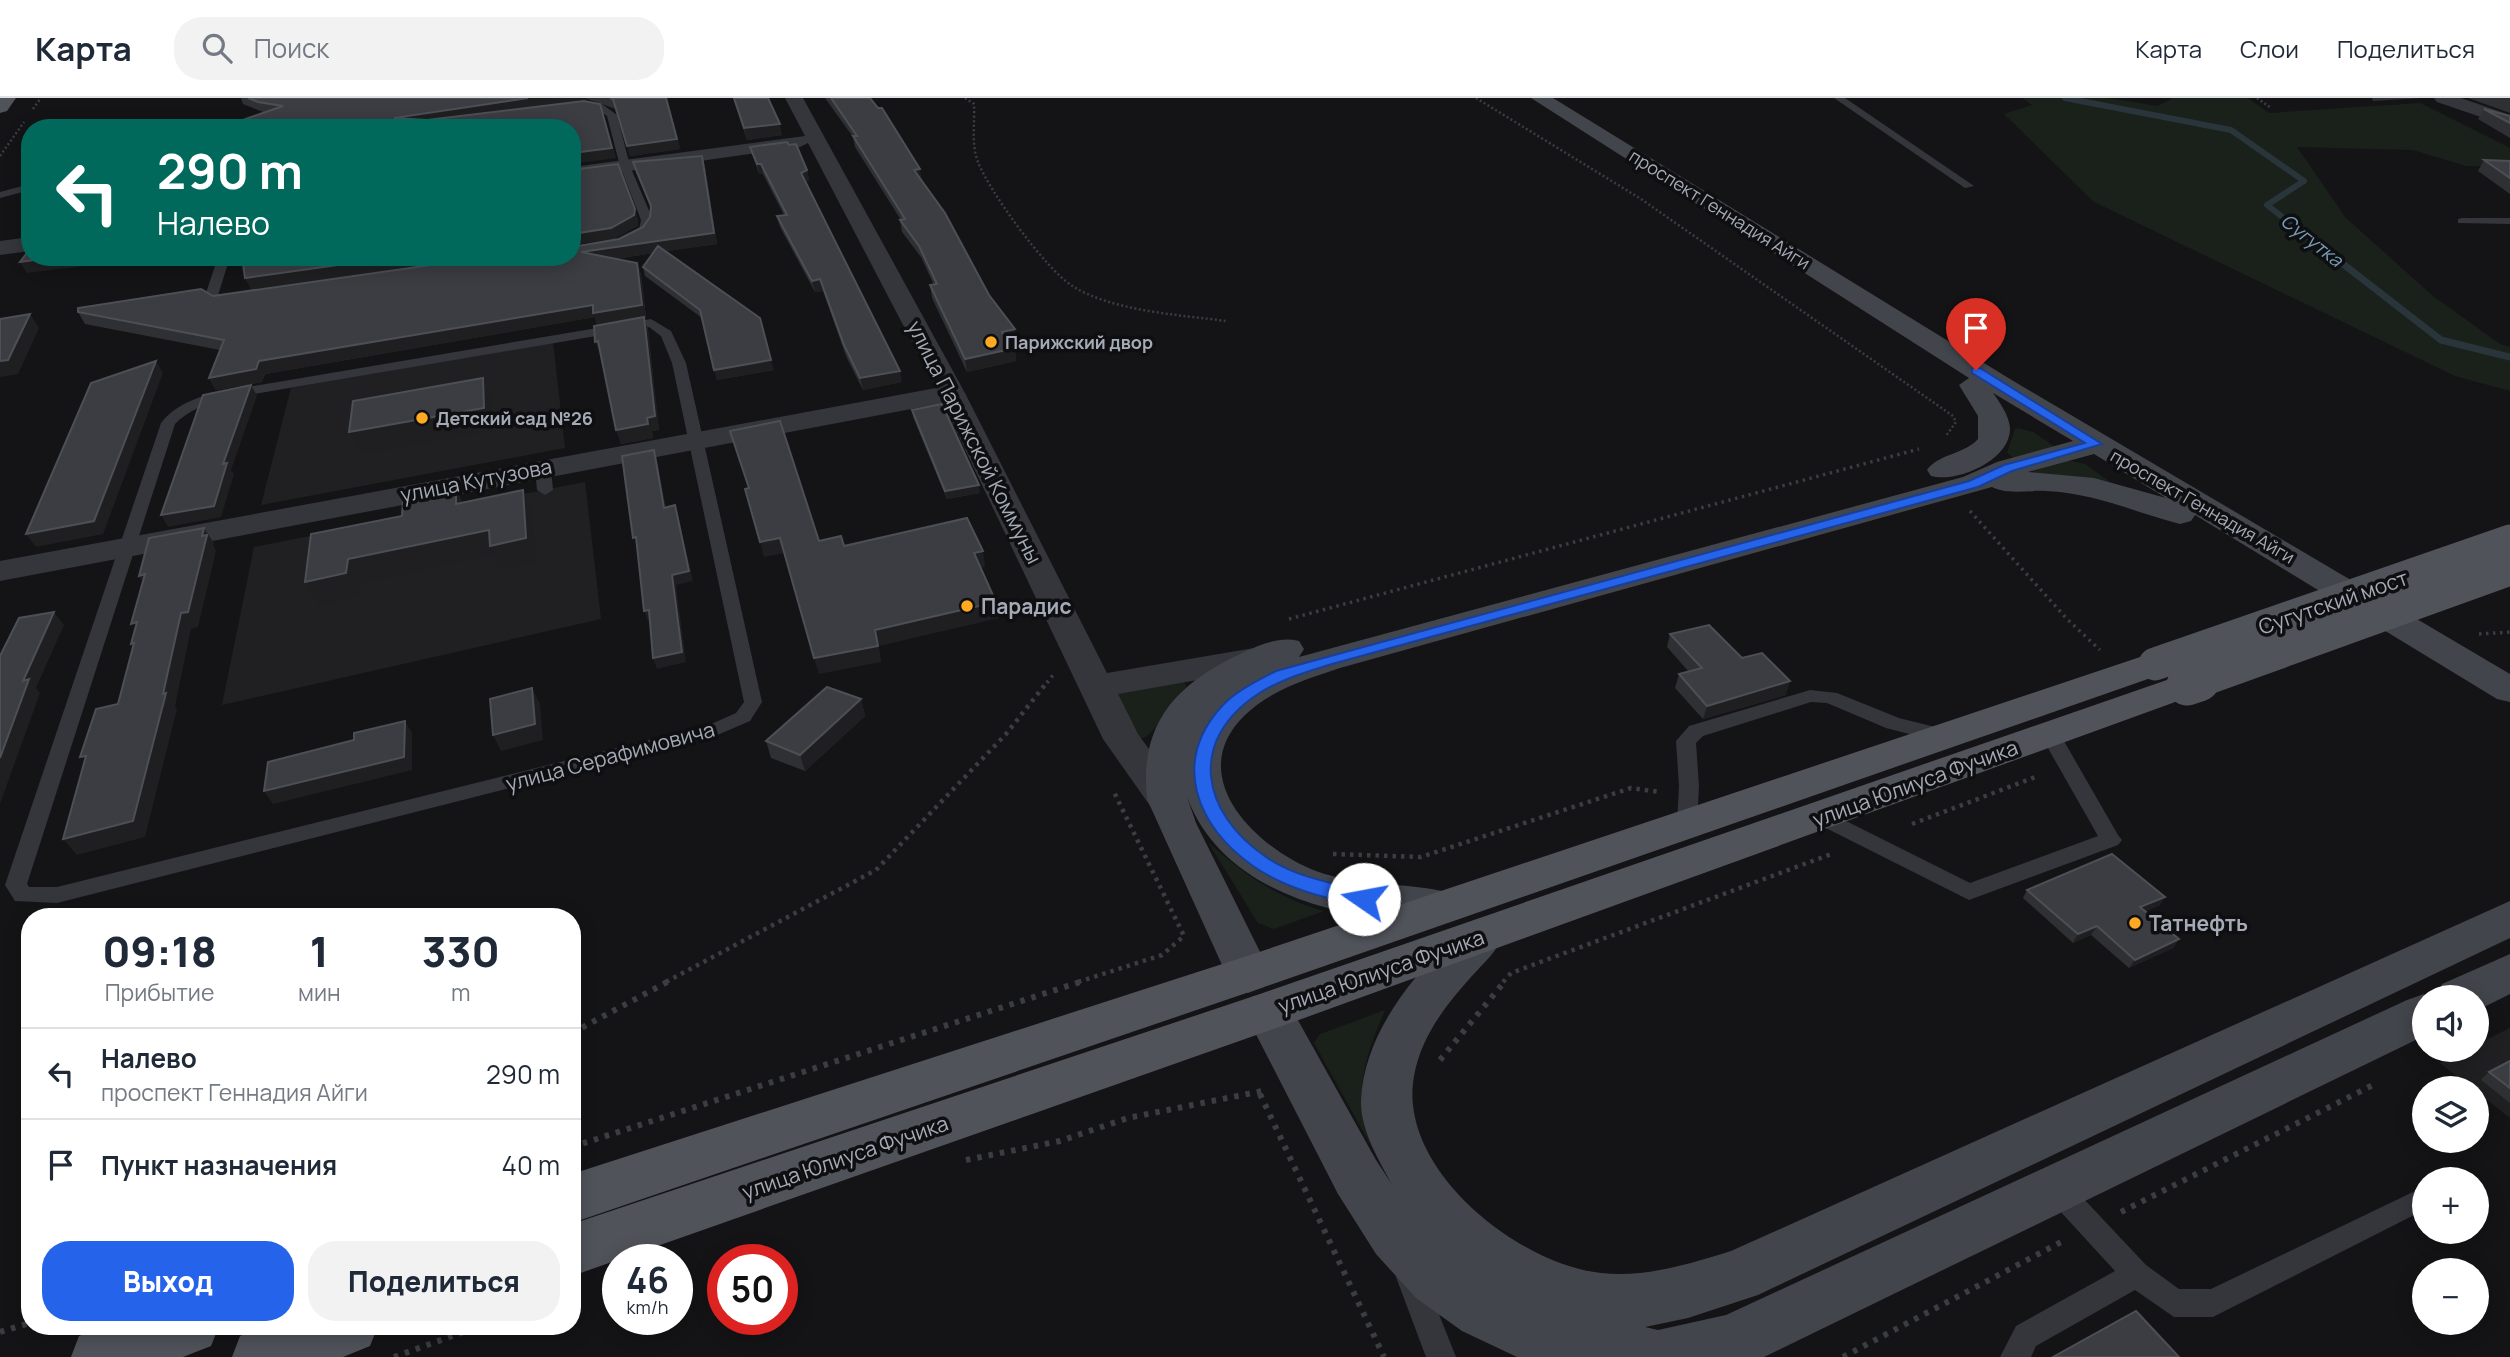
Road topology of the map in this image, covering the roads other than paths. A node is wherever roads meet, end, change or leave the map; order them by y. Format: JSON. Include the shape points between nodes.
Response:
{"nodes":[{"id":1,"x":7,"y":98,"type":"edge"},
{"id":2,"x":794,"y":98,"type":"edge"},
{"id":3,"x":1524,"y":98,"type":"edge"},
{"id":4,"x":1540,"y":98,"type":"edge"},
{"id":5,"x":1839,"y":98,"type":"edge"},
{"id":6,"x":2443,"y":98,"type":"edge"},
{"id":7,"x":0,"y":107,"type":"edge"},
{"id":8,"x":566,"y":107,"type":"edge"},
{"id":9,"x":2510,"y":121,"type":"edge"},
{"id":10,"x":815,"y":139,"type":"junction"},
{"id":11,"x":625,"y":166,"type":"junction"},
{"id":12,"x":581,"y":172,"type":"edge"},
{"id":13,"x":1969,"y":186,"type":"dead end"},
{"id":14,"x":21,"y":189,"type":"edge"},
{"id":15,"x":0,"y":195,"type":"edge"},
{"id":16,"x":2462,"y":221,"type":"dead end"},
{"id":17,"x":2510,"y":221,"type":"edge"},
{"id":18,"x":21,"y":245,"type":"edge"},
{"id":19,"x":617,"y":245,"type":"edge"},
{"id":20,"x":0,"y":248,"type":"edge"},
{"id":21,"x":221,"y":266,"type":"edge"},
{"id":22,"x":249,"y":299,"type":"edge"},
{"id":23,"x":1973,"y":385,"type":"junction"},
{"id":24,"x":952,"y":393,"type":"junction"},
{"id":25,"x":693,"y":439,"type":"junction"},
{"id":26,"x":2085,"y":446,"type":"junction"},
{"id":27,"x":1962,"y":487,"type":"junction"},
{"id":28,"x":2190,"y":518,"type":"junction"},
{"id":29,"x":2510,"y":541,"type":"edge"},
{"id":30,"x":127,"y":546,"type":"junction"},
{"id":31,"x":2510,"y":569,"type":"edge"},
{"id":32,"x":0,"y":571,"type":"edge"},
{"id":33,"x":1260,"y":658,"type":"junction"},
{"id":34,"x":2155,"y":664,"type":"joint"},
{"id":35,"x":1079,"y":685,"type":"junction"},
{"id":36,"x":2187,"y":685,"type":"joint"},
{"id":37,"x":2510,"y":690,"type":"edge"},
{"id":38,"x":2510,"y":717,"type":"edge"},
{"id":39,"x":2050,"y":734,"type":"junction"},
{"id":40,"x":1944,"y":736,"type":"junction"},
{"id":41,"x":1167,"y":800,"type":"junction"},
{"id":42,"x":1675,"y":808,"type":"junction"},
{"id":43,"x":1833,"y":833,"type":"junction"},
{"id":44,"x":1442,"y":907,"type":"junction"},
{"id":45,"x":2510,"y":918,"type":"edge"},
{"id":46,"x":1482,"y":936,"type":"junction"},
{"id":47,"x":2510,"y":973,"type":"edge"},
{"id":48,"x":2486,"y":985,"type":"edge"},
{"id":49,"x":1258,"y":993,"type":"junction"},
{"id":50,"x":2412,"y":1021,"type":"edge"},
{"id":51,"x":2017,"y":1147,"type":"junction"},
{"id":52,"x":581,"y":1196,"type":"edge"},
{"id":53,"x":2412,"y":1204,"type":"edge"},
{"id":54,"x":2064,"y":1213,"type":"junction"},
{"id":55,"x":1395,"y":1236,"type":"junction"},
{"id":56,"x":581,"y":1247,"type":"edge"},
{"id":57,"x":2136,"y":1274,"type":"junction"},
{"id":58,"x":165,"y":1335,"type":"edge"},
{"id":59,"x":324,"y":1335,"type":"edge"},
{"id":60,"x":1719,"y":1350,"type":"edge"},
{"id":61,"x":100,"y":1357,"type":"edge"},
{"id":62,"x":261,"y":1357,"type":"edge"},
{"id":63,"x":1441,"y":1357,"type":"edge"},
{"id":64,"x":1652,"y":1357,"type":"edge"},
{"id":65,"x":1664,"y":1357,"type":"edge"},
{"id":66,"x":2015,"y":1357,"type":"edge"}],
"edges":[{"from":1,"to":7,"type":"main road"},
{"from":2,"to":10,"type":"street","name":"улица Парижской Коммуны"},
{"from":3,"to":23,"type":"main road","name":"проспект Геннадия Айги"},
{"from":4,"to":26,"type":"main road","name":"проспект Геннадия Айги"},
{"from":5,"to":13,"type":"lane"},
{"from":6,"to":9,"type":"street"},
{"from":8,"to":11,"type":"lane","via":[[609,110]]},
{"from":10,"to":11,"type":"street"},
{"from":10,"to":24,"type":"street","name":"улица Парижской Коммуны"},
{"from":11,"to":12,"type":"street"},
{"from":11,"to":19,"type":"lane","via":[[647,220],[644,232]]},
{"from":14,"to":15,"type":"lane"},
{"from":16,"to":17,"type":"lane"},
{"from":18,"to":20,"type":"street"},
{"from":21,"to":22,"type":"lane","via":[[211,296],[219,301]]},
{"from":23,"to":26,"type":"main road","name":"проспект Геннадия Айги"},
{"from":23,"to":33,"type":"main road","via":[[1993,409],[1995,431],[1987,449],[1965,463]]},
{"from":24,"to":25,"type":"street","name":"улица Кутузова"},
{"from":24,"to":35,"type":"street","name":"улица Парижской Коммуны"},
{"from":25,"to":30,"type":"street","name":"улица Кутузова","via":[[544,479]]},
{"from":25,"to":30,"type":"lane","name":"улица Серафимовича","via":[[675,351],[661,326],[651,323],[224,395],[194,402],[168,423]]},
{"from":25,"to":30,"type":"lane","name":"улица Серафимовича","via":[[753,702],[743,717],[715,730],[98,885],[57,895],[23,895],[16,885]]},
{"from":26,"to":27,"type":"main road"},
{"from":26,"to":28,"type":"main road","name":"проспект Геннадия Айги"},
{"from":26,"to":37,"type":"main road","name":"проспект Геннадия Айги","via":[[2369,603]]},
{"from":27,"to":28,"type":"main road","via":[[2009,481],[2086,486],[2152,502]]},
{"from":27,"to":44,"type":"main road","via":[[1327,660],[1281,675],[1229,708],[1213,729],[1203,754],[1201,776],[1217,821],[1234,841],[1282,874],[1323,890],[1384,903]]},
{"from":28,"to":38,"type":"main road","via":[[2371,625]]},
{"from":29,"to":34,"type":"main road","name":"Сугутский мост","bridge":true},
{"from":30,"to":32,"type":"street","name":"улица Кутузова"},
{"from":31,"to":36,"type":"main road","name":"Сугутский мост","bridge":true},
{"from":33,"to":35,"type":"street"},
{"from":33,"to":41,"type":"main road","via":[[1228,672],[1185,710],[1170,733],[1164,760]]},
{"from":34,"to":40,"type":"main road","name":"улица Юлиуса Фучика"},
{"from":35,"to":41,"type":"street","name":"улица Парижской Коммуны"},
{"from":36,"to":39,"type":"main road","name":"улица Юлиуса Фучика"},
{"from":39,"to":43,"type":"main road","name":"улица Юлиуса Фучика"},
{"from":39,"to":43,"type":"lane","via":[[2111,839],[1969,892]]},
{"from":40,"to":42,"type":"main road","name":"улица Юлиуса Фучика"},
{"from":40,"to":42,"type":"lane","via":[[1893,723],[1830,698],[1810,696],[1696,731],[1686,741],[1689,786]]},
{"from":41,"to":49,"type":"main road","name":"улица Парижской Коммуны"},
{"from":42,"to":44,"type":"main road","name":"улица Юлиуса Фучика"},
{"from":43,"to":46,"type":"main road","name":"улица Юлиуса Фучика"},
{"from":44,"to":49,"type":"main road","name":"улица Юлиуса Фучика"},
{"from":45,"to":51,"type":"main road"},
{"from":46,"to":49,"type":"main road","name":"улица Юлиуса Фучика"},
{"from":46,"to":51,"type":"main road","via":[[1409,1021],[1391,1066],[1387,1111],[1406,1158],[1434,1205],[1478,1249],[1533,1281],[1601,1301],[1660,1299],[1738,1276]]},
{"from":47,"to":48,"type":"main road"},
{"from":49,"to":52,"type":"main road","name":"улица Юлиуса Фучика"},
{"from":49,"to":55,"type":"main road","name":"улица Парижской Коммуны","via":[[1357,1177]]},
{"from":49,"to":56,"type":"main road","name":"улица Юлиуса Фучика"},
{"from":50,"to":54,"type":"main road"},
{"from":51,"to":54,"type":"main road"},
{"from":53,"to":57,"type":"lane","via":[[2213,1303],[2174,1303]]},
{"from":54,"to":57,"type":"lane"},
{"from":54,"to":60,"type":"main road"},
{"from":55,"to":63,"type":"lane","name":"улица Парижской Коммуны"},
{"from":55,"to":64,"type":"main road","via":[[1436,1279],[1482,1311],[1547,1341],[1602,1353]]},
{"from":57,"to":66,"type":"lane","via":[[2026,1336]]},
{"from":58,"to":61,"type":"main road"},
{"from":59,"to":62,"type":"main road"},
{"from":60,"to":65,"type":"main road"}]}
